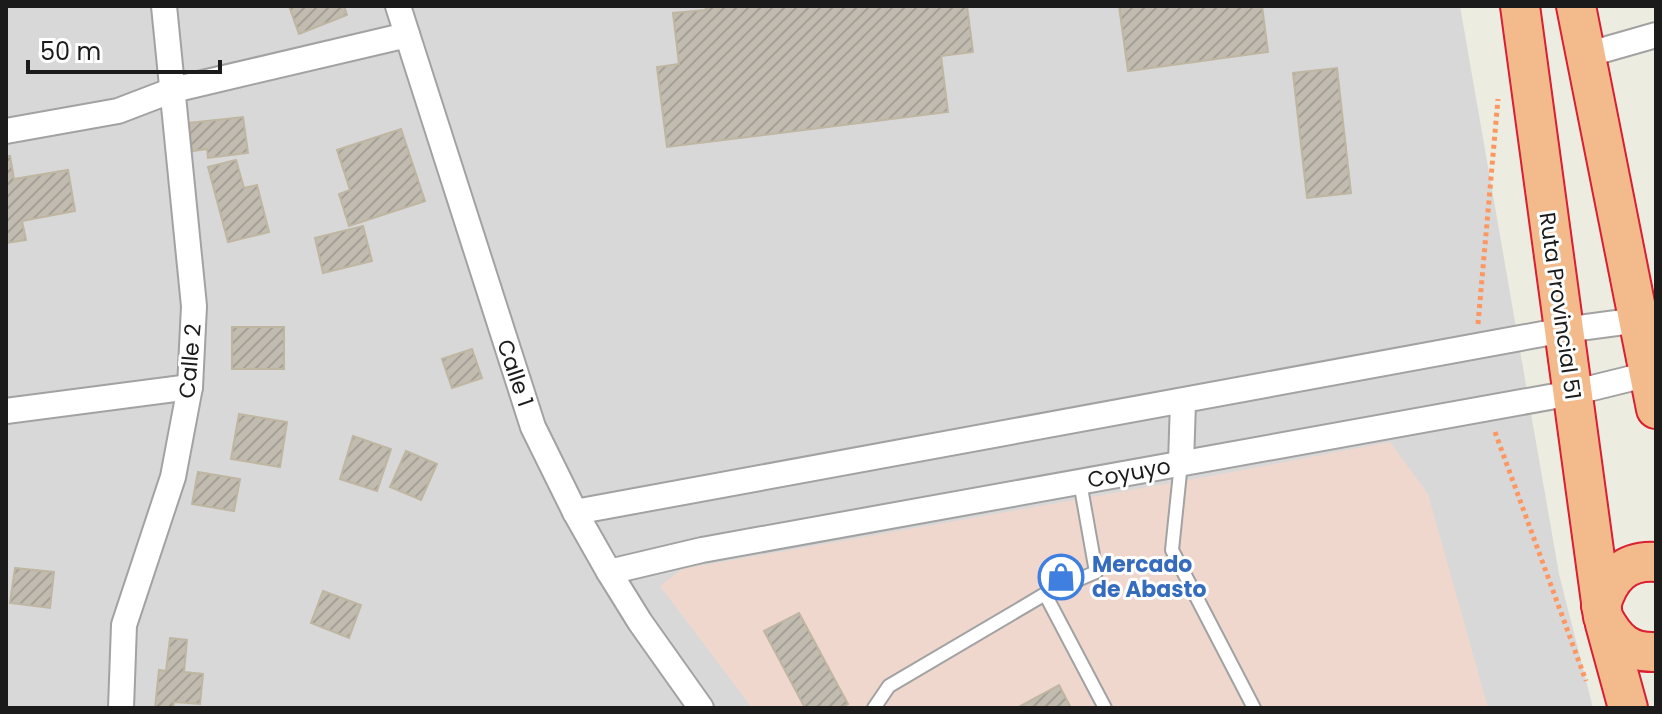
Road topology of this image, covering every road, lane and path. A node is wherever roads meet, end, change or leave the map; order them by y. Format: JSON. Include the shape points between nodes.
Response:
{"nodes":[{"id":1,"x":164,"y":6,"type":"edge"},
{"id":2,"x":398,"y":6,"type":"edge"},
{"id":3,"x":1520,"y":6,"type":"edge"},
{"id":4,"x":1576,"y":6,"type":"edge"},
{"id":5,"x":407,"y":35,"type":"junction"},
{"id":6,"x":1656,"y":35,"type":"edge"},
{"id":7,"x":1586,"y":55,"type":"junction"},
{"id":8,"x":173,"y":90,"type":"junction"},
{"id":9,"x":6,"y":131,"type":"edge"},
{"id":10,"x":1639,"y":320,"type":"junction"},
{"id":11,"x":1564,"y":330,"type":"junction"},
{"id":12,"x":190,"y":387,"type":"junction"},
{"id":13,"x":1653,"y":392,"type":"edge"},
{"id":14,"x":1572,"y":393,"type":"junction"},
{"id":15,"x":1183,"y":402,"type":"junction"},
{"id":16,"x":6,"y":411,"type":"edge"},
{"id":17,"x":1181,"y":463,"type":"junction"},
{"id":18,"x":1080,"y":482,"type":"junction"},
{"id":19,"x":575,"y":512,"type":"junction"},
{"id":20,"x":1656,"y":562,"type":"edge"},
{"id":21,"x":609,"y":572,"type":"junction"},
{"id":22,"x":1045,"y":594,"type":"junction"},
{"id":23,"x":1602,"y":612,"type":"junction"},
{"id":24,"x":1656,"y":652,"type":"edge"},
{"id":25,"x":121,"y":708,"type":"edge"},
{"id":26,"x":701,"y":708,"type":"edge"},
{"id":27,"x":874,"y":708,"type":"edge"},
{"id":28,"x":1105,"y":708,"type":"edge"},
{"id":29,"x":1254,"y":708,"type":"edge"},
{"id":30,"x":1628,"y":708,"type":"edge"}],
"edges":[{"from":1,"to":8,"type":"street","name":"Calle 2"},
{"from":2,"to":5,"type":"street","name":"Calle 1"},
{"from":3,"to":11,"type":"highway","name":"Ruta Provincial 51"},
{"from":4,"to":7,"type":"highway"},
{"from":5,"to":8,"type":"street"},
{"from":5,"to":19,"type":"street","name":"Calle 1","via":[[528,412]]},
{"from":6,"to":7,"type":"street"},
{"from":7,"to":10,"type":"highway"},
{"from":8,"to":9,"type":"street","via":[[118,111]]},
{"from":8,"to":12,"type":"street","name":"Calle 2","via":[[194,306]]},
{"from":10,"to":11,"type":"street"},
{"from":10,"to":13,"type":"highway"},
{"from":11,"to":14,"type":"highway","name":"Ruta Provincial 51"},
{"from":11,"to":15,"type":"street"},
{"from":12,"to":16,"type":"street"},
{"from":12,"to":25,"type":"street","name":"Calle 2","via":[[173,477],[124,625]]},
{"from":13,"to":14,"type":"street","name":"Coyuyo"},
{"from":14,"to":17,"type":"street","name":"Coyuyo"},
{"from":14,"to":23,"type":"highway","name":"Ruta Provincial 51"},
{"from":15,"to":17,"type":"street"},
{"from":15,"to":19,"type":"street"},
{"from":17,"to":18,"type":"street","name":"Coyuyo"},
{"from":17,"to":29,"type":"lane","via":[[1172,550]]},
{"from":18,"to":21,"type":"street","name":"Coyuyo","via":[[702,550]]},
{"from":18,"to":22,"type":"lane","via":[[1096,572]]},
{"from":19,"to":21,"type":"street","name":"Calle 1"},
{"from":20,"to":23,"type":"highway","via":[[1642,561],[1620,571],[1609,582]]},
{"from":21,"to":26,"type":"street","name":"Calle 1"},
{"from":22,"to":27,"type":"lane","via":[[889,686]]},
{"from":22,"to":28,"type":"lane"},
{"from":23,"to":24,"type":"highway","via":[[1625,647]]},
{"from":23,"to":30,"type":"highway","name":"Ruta Provincial 51"}]}
